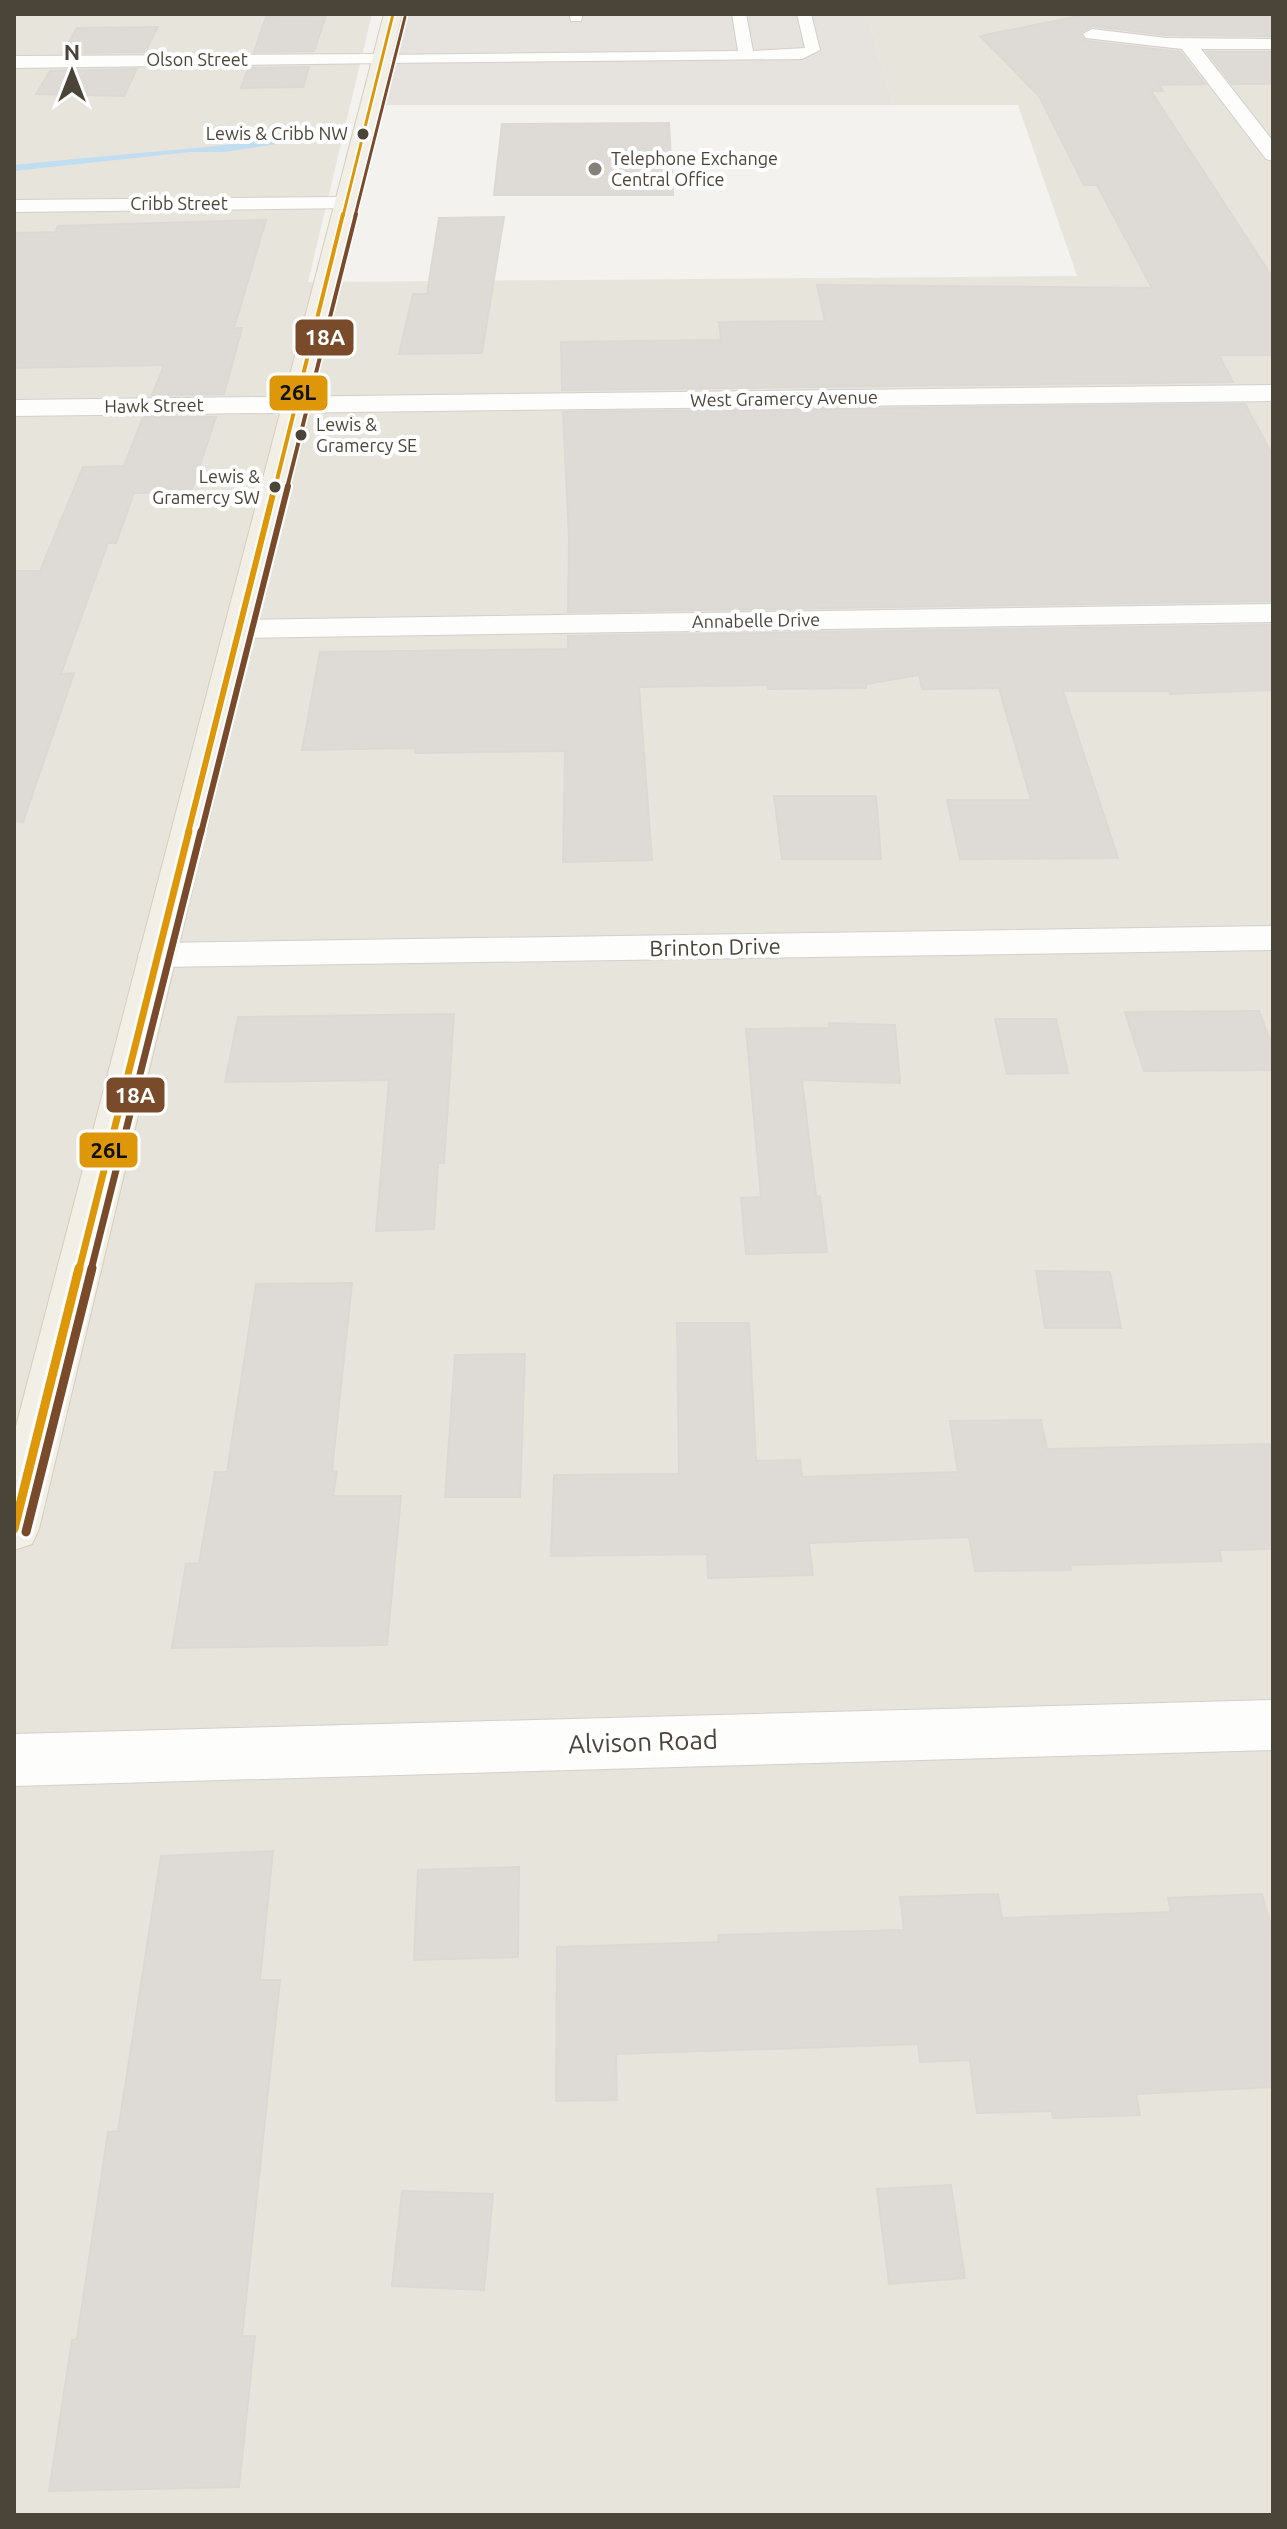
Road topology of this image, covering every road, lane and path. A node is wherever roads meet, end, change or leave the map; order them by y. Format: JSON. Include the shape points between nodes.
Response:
{"nodes":[{"id":1,"x":393,"y":14,"type":"edge"},
{"id":2,"x":739,"y":14,"type":"edge"},
{"id":3,"x":804,"y":14,"type":"edge"},
{"id":4,"x":1092,"y":34,"type":"dead end"},
{"id":5,"x":1273,"y":44,"type":"edge"},
{"id":6,"x":1189,"y":45,"type":"junction"},
{"id":7,"x":746,"y":56,"type":"junction"},
{"id":8,"x":380,"y":59,"type":"junction"},
{"id":9,"x":14,"y":62,"type":"edge"},
{"id":10,"x":1273,"y":155,"type":"edge"},
{"id":11,"x":345,"y":203,"type":"junction"},
{"id":12,"x":14,"y":206,"type":"edge"},
{"id":13,"x":1273,"y":393,"type":"edge"},
{"id":14,"x":294,"y":405,"type":"junction"},
{"id":15,"x":14,"y":408,"type":"edge"},
{"id":16,"x":1273,"y":613,"type":"edge"},
{"id":17,"x":239,"y":629,"type":"junction"},
{"id":18,"x":1273,"y":938,"type":"edge"},
{"id":19,"x":157,"y":955,"type":"junction"},
{"id":20,"x":14,"y":1529,"type":"edge"},
{"id":21,"x":1273,"y":1725,"type":"edge"},
{"id":22,"x":14,"y":1760,"type":"edge"}],
"edges":[{"from":1,"to":8,"type":"main road"},
{"from":2,"to":7,"type":"lane"},
{"from":3,"to":7,"type":"lane","via":[[810,53]]},
{"from":4,"to":6,"type":"street"},
{"from":5,"to":6,"type":"street"},
{"from":6,"to":10,"type":"street"},
{"from":7,"to":8,"type":"lane"},
{"from":8,"to":9,"type":"street","name":"Olson Street"},
{"from":8,"to":11,"type":"main road"},
{"from":11,"to":12,"type":"street","name":"Cribb Street"},
{"from":11,"to":14,"type":"main road"},
{"from":13,"to":14,"type":"street","name":"West Gramercy Avenue"},
{"from":14,"to":15,"type":"street","name":"Hawk Street"},
{"from":14,"to":17,"type":"main road"},
{"from":16,"to":17,"type":"street","name":"Annabelle Drive"},
{"from":17,"to":19,"type":"main road"},
{"from":18,"to":19,"type":"street","name":"Brinton Drive"},
{"from":19,"to":20,"type":"main road"},
{"from":21,"to":22,"type":"street","name":"Alvison Road"}]}
